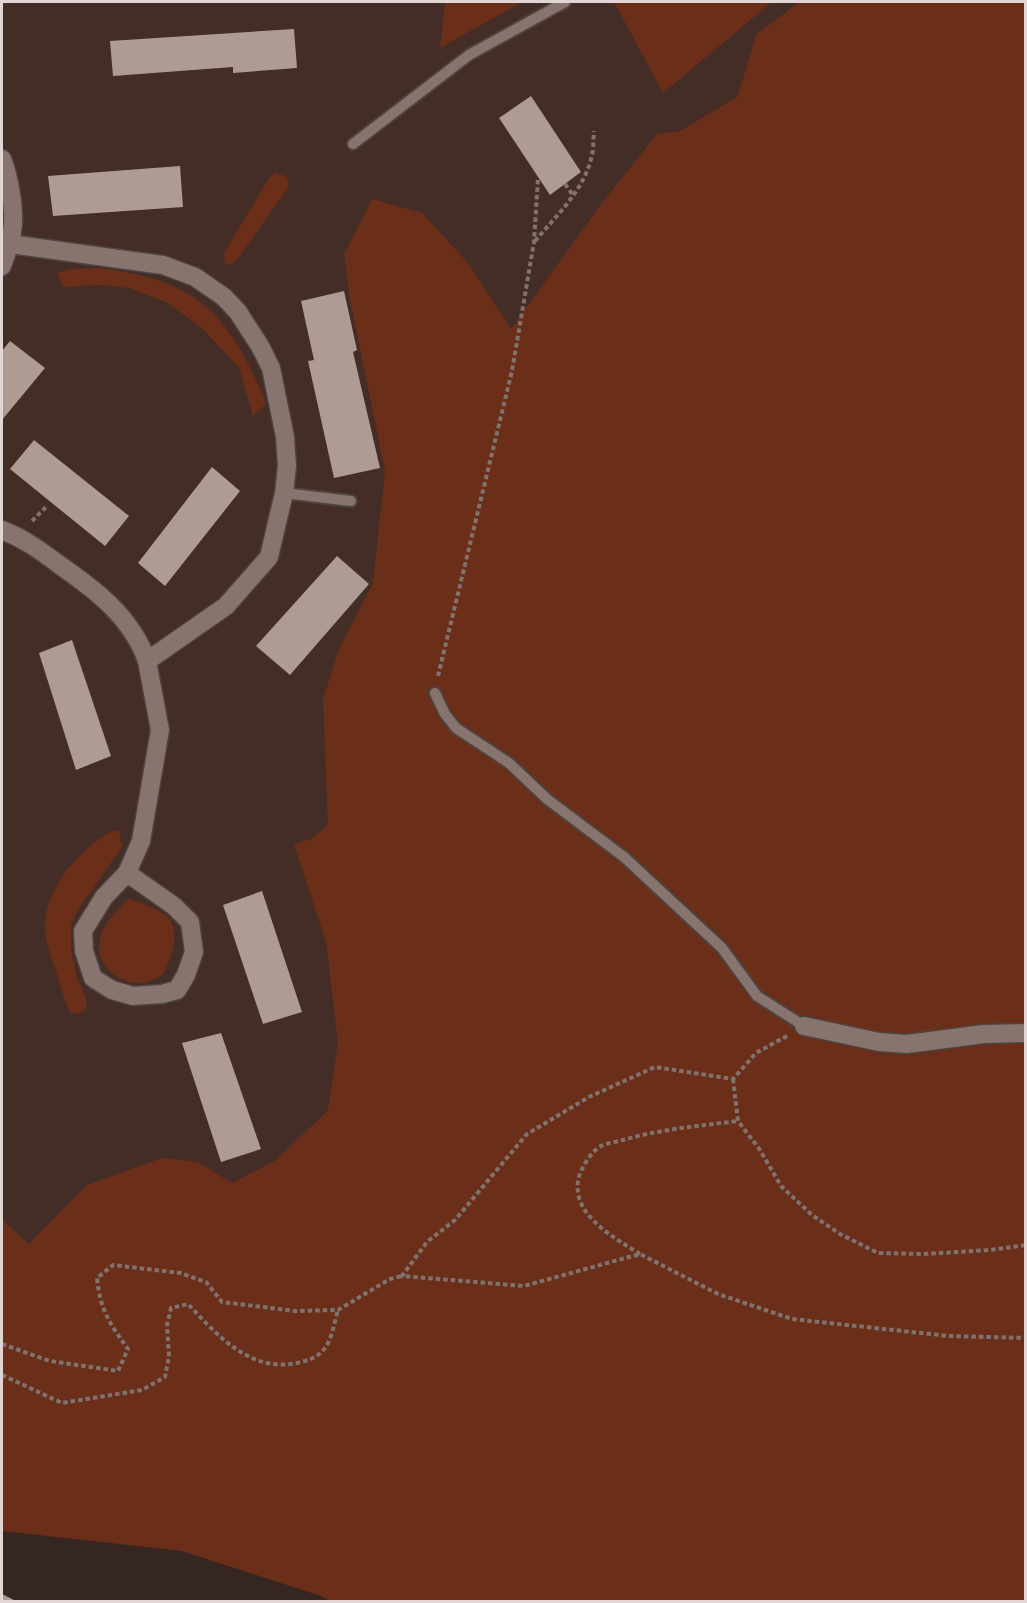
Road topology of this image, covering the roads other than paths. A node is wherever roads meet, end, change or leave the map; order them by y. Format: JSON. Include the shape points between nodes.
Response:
{"nodes":[{"id":1,"x":565,"y":2,"type":"edge"},
{"id":2,"x":353,"y":144,"type":"dead end"},
{"id":3,"x":2,"y":159,"type":"edge"},
{"id":4,"x":10,"y":244,"type":"junction"},
{"id":5,"x":2,"y":266,"type":"edge"},
{"id":6,"x":284,"y":493,"type":"junction"},
{"id":7,"x":351,"y":501,"type":"dead end"},
{"id":8,"x":2,"y":530,"type":"edge"},
{"id":9,"x":147,"y":661,"type":"junction"},
{"id":10,"x":435,"y":693,"type":"road end"},
{"id":11,"x":127,"y":873,"type":"junction"},
{"id":12,"x":804,"y":1026,"type":"joint"},
{"id":13,"x":1026,"y":1033,"type":"edge"}],
"edges":[{"from":1,"to":2,"type":"lane","via":[[469,55]]},
{"from":3,"to":4,"type":"street","via":[[13,223]]},
{"from":4,"to":5,"type":"street"},
{"from":4,"to":6,"type":"street","via":[[163,265],[195,277],[224,297],[260,345],[271,368],[285,437]]},
{"from":6,"to":7,"type":"lane"},
{"from":6,"to":9,"type":"street","via":[[269,557],[226,606]]},
{"from":8,"to":9,"type":"street","via":[[22,538],[98,592],[126,622]]},
{"from":9,"to":11,"type":"street","via":[[160,730],[141,841]]},
{"from":10,"to":12,"type":"lane","via":[[456,728],[509,763],[547,799],[624,857],[722,948],[757,996]]},
{"from":11,"to":11,"type":"street","via":[[104,897],[83,931],[84,951],[93,978],[112,990],[133,996],[177,990],[194,952],[190,922]]},
{"from":12,"to":13,"type":"street","via":[[908,1044]]}]}
